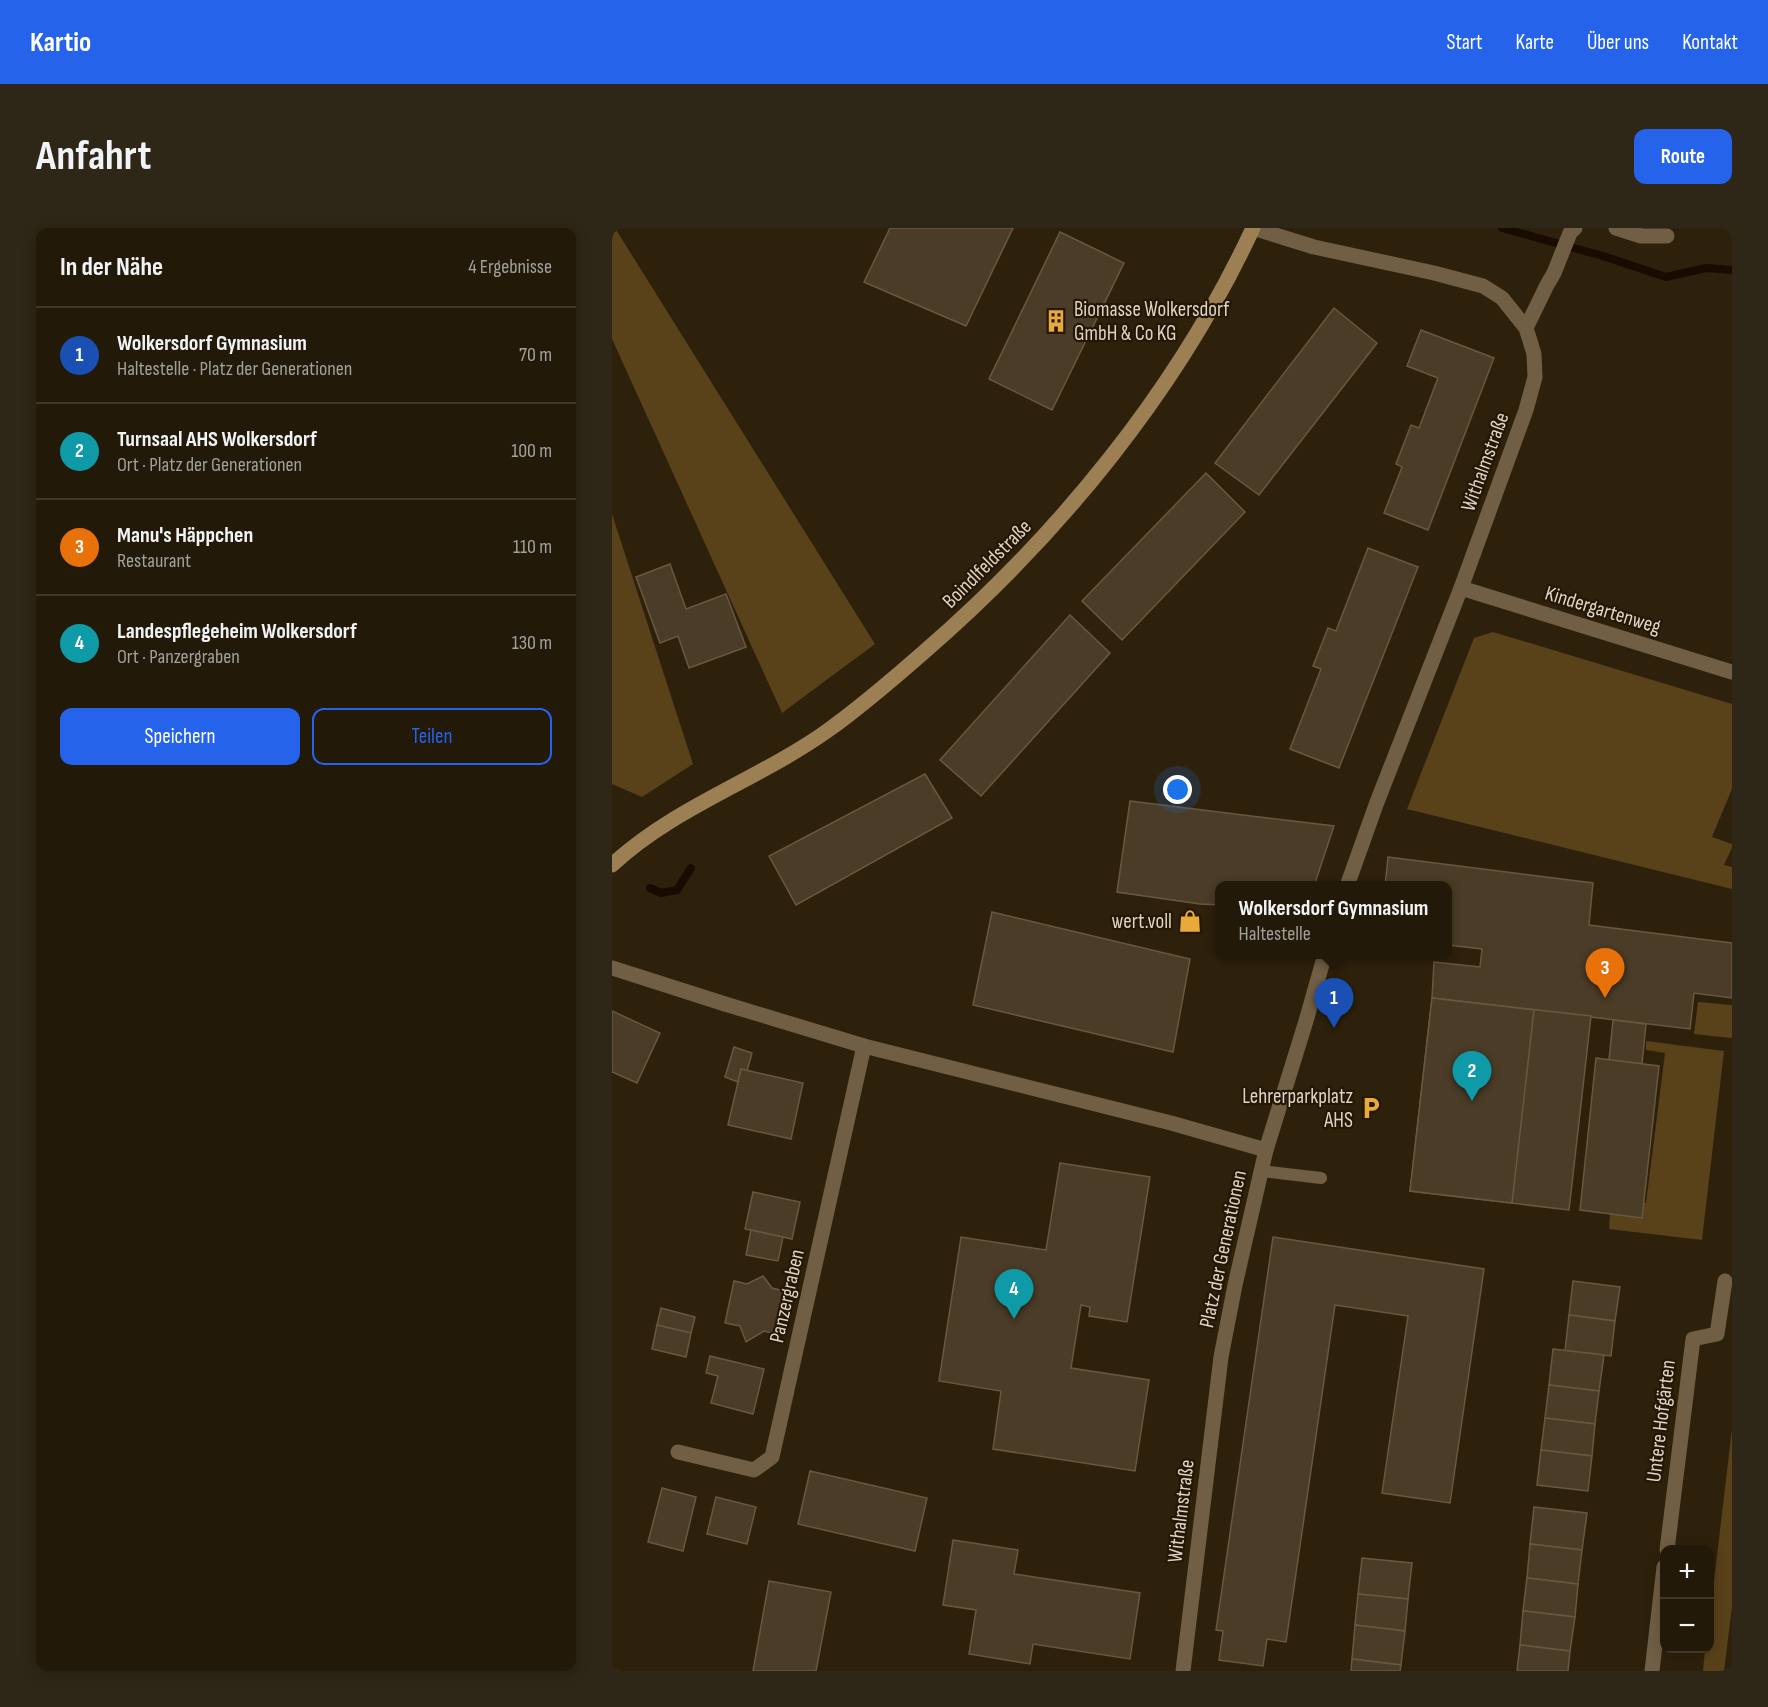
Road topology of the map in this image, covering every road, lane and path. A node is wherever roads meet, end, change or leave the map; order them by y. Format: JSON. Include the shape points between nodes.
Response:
{"nodes":[{"id":1,"x":1253,"y":228,"type":"edge"},
{"id":2,"x":1616,"y":228,"type":"edge"},
{"id":3,"x":1572,"y":231,"type":"edge"},
{"id":4,"x":1667,"y":236,"type":"dead end"},
{"id":5,"x":1526,"y":328,"type":"junction"},
{"id":6,"x":1461,"y":588,"type":"junction"},
{"id":7,"x":1732,"y":672,"type":"edge"},
{"id":8,"x":612,"y":865,"type":"edge"},
{"id":9,"x":1348,"y":881,"type":"edge"},
{"id":10,"x":1324,"y":959,"type":"edge"},
{"id":11,"x":612,"y":968,"type":"edge"},
{"id":12,"x":864,"y":1046,"type":"junction"},
{"id":13,"x":1266,"y":1150,"type":"junction"},
{"id":14,"x":1261,"y":1171,"type":"junction"},
{"id":15,"x":1321,"y":1178,"type":"dead end"},
{"id":16,"x":1725,"y":1281,"type":"dead end"},
{"id":17,"x":1221,"y":1357,"type":"joint"},
{"id":18,"x":678,"y":1452,"type":"dead end"},
{"id":19,"x":1667,"y":1545,"type":"edge"},
{"id":20,"x":1661,"y":1599,"type":"edge"},
{"id":21,"x":1183,"y":1671,"type":"edge"},
{"id":22,"x":1652,"y":1671,"type":"edge"}],
"edges":[{"from":1,"to":5,"type":"street","name":"Withalmstraße","via":[[1314,247],[1483,286],[1502,298]]},
{"from":1,"to":8,"type":"street","name":"Boindlfeldstraße","via":[[1224,288],[1154,398],[1051,530],[966,616],[825,732],[653,832]]},
{"from":2,"to":4,"type":"street","via":[[1641,236]]},
{"from":3,"to":5,"type":"street"},
{"from":5,"to":6,"type":"street","name":"Withalmstraße","via":[[1534,354],[1535,377]]},
{"from":6,"to":7,"type":"street","name":"Kindergartenweg"},
{"from":6,"to":9,"type":"street","name":"Withalmstraße"},
{"from":10,"to":13,"type":"street","name":"Platz der Generationen"},
{"from":11,"to":12,"type":"street"},
{"from":12,"to":13,"type":"street","name":"Platz der Generationen"},
{"from":12,"to":18,"type":"street","name":"Panzergraben","via":[[772,1457],[754,1470]]},
{"from":13,"to":14,"type":"street","name":"Platz der Generationen"},
{"from":14,"to":15,"type":"lane"},
{"from":14,"to":17,"type":"street","name":"Platz der Generationen"},
{"from":16,"to":19,"type":"street","name":"Untere Hofgärten","via":[[1717,1334],[1693,1339]]},
{"from":17,"to":21,"type":"street","name":"Withalmstraße"},
{"from":20,"to":22,"type":"street"}]}
